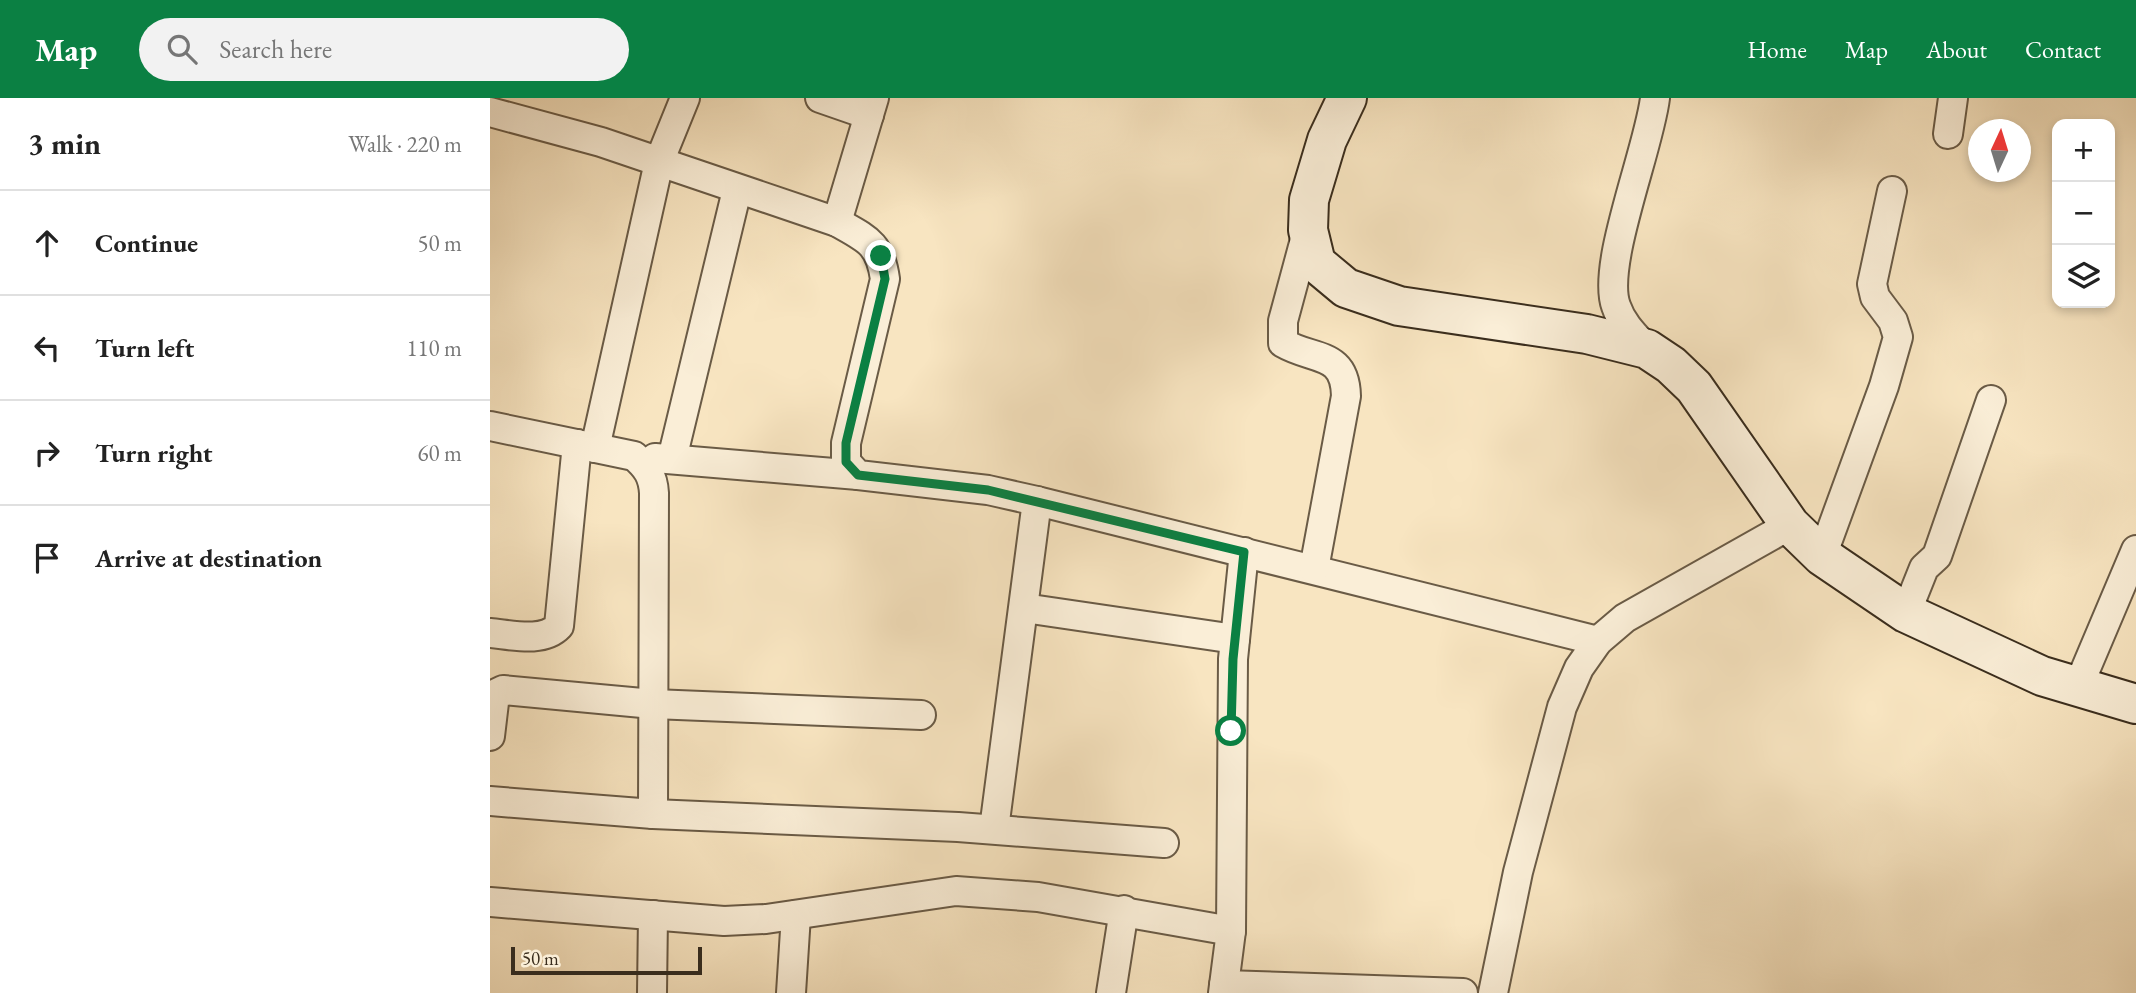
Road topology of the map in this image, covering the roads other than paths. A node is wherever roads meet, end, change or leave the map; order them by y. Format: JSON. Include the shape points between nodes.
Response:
{"nodes":[{"id":1,"x":685,"y":98,"type":"edge"},
{"id":2,"x":820,"y":98,"type":"edge"},
{"id":3,"x":1347,"y":98,"type":"edge"},
{"id":4,"x":1655,"y":98,"type":"edge"},
{"id":5,"x":1953,"y":98,"type":"edge"},
{"id":6,"x":871,"y":106,"type":"edge"},
{"id":7,"x":490,"y":112,"type":"edge"},
{"id":8,"x":1948,"y":134,"type":"dead end"},
{"id":9,"x":659,"y":162,"type":"junction"},
{"id":10,"x":737,"y":190,"type":"junction"},
{"id":11,"x":1892,"y":191,"type":"dead end"},
{"id":12,"x":837,"y":222,"type":"junction"},
{"id":13,"x":1308,"y":230,"type":"junction"},
{"id":14,"x":1647,"y":349,"type":"junction"},
{"id":15,"x":1991,"y":400,"type":"dead end"},
{"id":16,"x":490,"y":426,"type":"edge"},
{"id":17,"x":586,"y":446,"type":"junction"},
{"id":18,"x":634,"y":456,"type":"junction"},
{"id":19,"x":672,"y":460,"type":"junction"},
{"id":20,"x":858,"y":475,"type":"junction"},
{"id":21,"x":1037,"y":501,"type":"junction"},
{"id":22,"x":1790,"y":525,"type":"junction"},
{"id":23,"x":2136,"y":550,"type":"edge"},
{"id":24,"x":1244,"y":552,"type":"junction"},
{"id":25,"x":1822,"y":556,"type":"junction"},
{"id":26,"x":1314,"y":569,"type":"junction"},
{"id":27,"x":1024,"y":608,"type":"junction"},
{"id":28,"x":1906,"y":613,"type":"junction"},
{"id":29,"x":490,"y":633,"type":"edge"},
{"id":30,"x":1235,"y":639,"type":"junction"},
{"id":31,"x":1598,"y":640,"type":"junction"},
{"id":32,"x":2078,"y":687,"type":"junction"},
{"id":33,"x":653,"y":704,"type":"junction"},
{"id":34,"x":2136,"y":704,"type":"edge"},
{"id":35,"x":921,"y":715,"type":"dead end"},
{"id":36,"x":490,"y":736,"type":"edge"},
{"id":37,"x":490,"y":801,"type":"edge"},
{"id":38,"x":653,"y":814,"type":"junction"},
{"id":39,"x":994,"y":829,"type":"junction"},
{"id":40,"x":1164,"y":843,"type":"dead end"},
{"id":41,"x":490,"y":902,"type":"edge"},
{"id":42,"x":1124,"y":910,"type":"junction"},
{"id":43,"x":653,"y":915,"type":"junction"},
{"id":44,"x":796,"y":915,"type":"junction"},
{"id":45,"x":1230,"y":932,"type":"junction"},
{"id":46,"x":1224,"y":989,"type":"edge"},
{"id":47,"x":652,"y":993,"type":"edge"},
{"id":48,"x":791,"y":993,"type":"edge"},
{"id":49,"x":1111,"y":993,"type":"edge"},
{"id":50,"x":1463,"y":993,"type":"edge"},
{"id":51,"x":1493,"y":993,"type":"edge"}],
"edges":[{"from":1,"to":9,"type":"street"},
{"from":2,"to":6,"type":"street"},
{"from":3,"to":13,"type":"street","via":[[1323,152],[1309,200]]},
{"from":4,"to":14,"type":"street","via":[[1612,285],[1621,320]]},
{"from":5,"to":8,"type":"street"},
{"from":6,"to":12,"type":"street"},
{"from":7,"to":9,"type":"street"},
{"from":9,"to":10,"type":"street"},
{"from":9,"to":17,"type":"street"},
{"from":10,"to":12,"type":"street"},
{"from":10,"to":19,"type":"street"},
{"from":11,"to":25,"type":"street","via":[[1872,285],[1898,337]]},
{"from":12,"to":20,"type":"street","via":[[869,239],[881,256],[885,279],[846,443],[846,462]]},
{"from":13,"to":14,"type":"street","via":[[1316,263],[1346,288],[1399,306],[1587,334]]},
{"from":13,"to":26,"type":"street","via":[[1283,321],[1283,344],[1336,364],[1345,376],[1346,396]]},
{"from":14,"to":22,"type":"street","via":[[1694,387]]},
{"from":15,"to":28,"type":"street","via":[[1937,556],[1924,568]]},
{"from":16,"to":17,"type":"street"},
{"from":17,"to":18,"type":"street"},
{"from":17,"to":29,"type":"street","via":[[559,626],[539,636]]},
{"from":18,"to":19,"type":"street"},
{"from":18,"to":33,"type":"street","via":[[654,480]]},
{"from":19,"to":20,"type":"street"},
{"from":20,"to":21,"type":"street","via":[[988,490]]},
{"from":21,"to":24,"type":"street"},
{"from":21,"to":27,"type":"street"},
{"from":22,"to":25,"type":"street"},
{"from":22,"to":31,"type":"street","via":[[1625,618]]},
{"from":23,"to":32,"type":"street"},
{"from":24,"to":26,"type":"street"},
{"from":24,"to":30,"type":"street"},
{"from":25,"to":28,"type":"street"},
{"from":26,"to":31,"type":"street"},
{"from":27,"to":30,"type":"street"},
{"from":27,"to":39,"type":"street"},
{"from":28,"to":32,"type":"street","via":[[2042,676]]},
{"from":30,"to":45,"type":"street"},
{"from":31,"to":51,"type":"street","via":[[1562,707],[1518,872]]},
{"from":32,"to":34,"type":"street"},
{"from":33,"to":35,"type":"street"},
{"from":33,"to":36,"type":"street","via":[[503,690],[495,694]]},
{"from":33,"to":38,"type":"street"},
{"from":37,"to":38,"type":"street"},
{"from":38,"to":39,"type":"street"},
{"from":39,"to":40,"type":"street"},
{"from":41,"to":43,"type":"street"},
{"from":42,"to":44,"type":"street","via":[[956,891]]},
{"from":42,"to":45,"type":"street"},
{"from":42,"to":49,"type":"street"},
{"from":43,"to":44,"type":"street","via":[[724,921]]},
{"from":43,"to":47,"type":"street"},
{"from":44,"to":48,"type":"street"},
{"from":45,"to":46,"type":"street"},
{"from":46,"to":50,"type":"street"}]}
